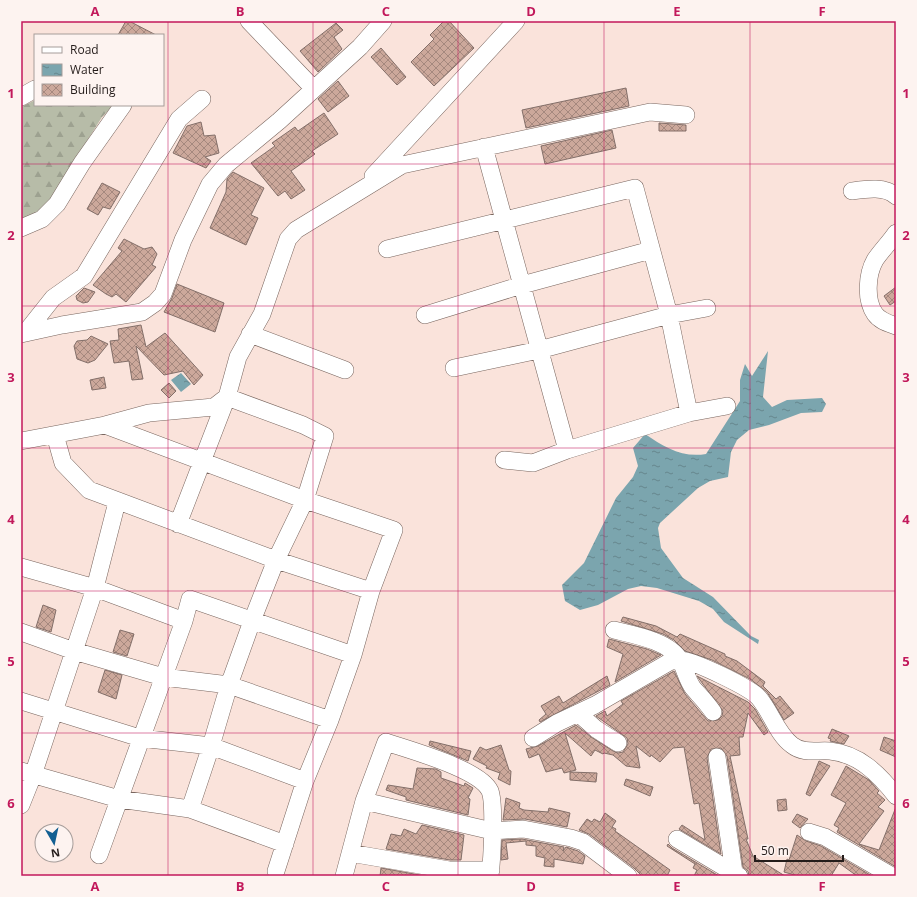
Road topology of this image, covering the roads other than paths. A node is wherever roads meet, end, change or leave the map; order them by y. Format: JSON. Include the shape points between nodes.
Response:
{"nodes":[{"id":1,"x":249,"y":21,"type":"edge"},
{"id":2,"x":383,"y":21,"type":"edge"},
{"id":3,"x":516,"y":21,"type":"edge"},
{"id":4,"x":314,"y":89,"type":"junction"},
{"id":5,"x":202,"y":99,"type":"dead end"},
{"id":6,"x":122,"y":106,"type":"edge"},
{"id":7,"x":686,"y":116,"type":"dead end"},
{"id":8,"x":484,"y":148,"type":"junction"},
{"id":9,"x":362,"y":188,"type":"junction"},
{"id":10,"x":852,"y":191,"type":"dead end"},
{"id":11,"x":896,"y":196,"type":"edge"},
{"id":12,"x":505,"y":219,"type":"junction"},
{"id":13,"x":21,"y":228,"type":"edge"},
{"id":14,"x":896,"y":233,"type":"edge"},
{"id":15,"x":387,"y":249,"type":"dead end"},
{"id":16,"x":651,"y":250,"type":"junction"},
{"id":17,"x":522,"y":285,"type":"junction"},
{"id":18,"x":53,"y":298,"type":"junction"},
{"id":19,"x":706,"y":308,"type":"dead end"},
{"id":20,"x":425,"y":315,"type":"dead end"},
{"id":21,"x":669,"y":315,"type":"junction"},
{"id":22,"x":62,"y":325,"type":"junction"},
{"id":23,"x":896,"y":326,"type":"edge"},
{"id":24,"x":23,"y":333,"type":"edge"},
{"id":25,"x":250,"y":334,"type":"junction"},
{"id":26,"x":539,"y":350,"type":"junction"},
{"id":27,"x":454,"y":368,"type":"dead end"},
{"id":28,"x":345,"y":370,"type":"dead end"},
{"id":29,"x":227,"y":398,"type":"junction"},
{"id":30,"x":727,"y":406,"type":"dead end"},
{"id":31,"x":689,"y":413,"type":"junction"},
{"id":32,"x":105,"y":425,"type":"junction"},
{"id":33,"x":55,"y":436,"type":"junction"},
{"id":34,"x":21,"y":441,"type":"edge"},
{"id":35,"x":567,"y":450,"type":"junction"},
{"id":36,"x":504,"y":460,"type":"dead end"},
{"id":37,"x":204,"y":461,"type":"junction"},
{"id":38,"x":305,"y":500,"type":"junction"},
{"id":39,"x":117,"y":502,"type":"junction"},
{"id":40,"x":178,"y":524,"type":"junction"},
{"id":41,"x":276,"y":560,"type":"junction"},
{"id":42,"x":21,"y":567,"type":"edge"},
{"id":43,"x":95,"y":588,"type":"junction"},
{"id":44,"x":371,"y":592,"type":"junction"},
{"id":45,"x":184,"y":621,"type":"junction"},
{"id":46,"x":252,"y":621,"type":"junction"},
{"id":47,"x":614,"y":630,"type":"dead end"},
{"id":48,"x":21,"y":632,"type":"edge"},
{"id":49,"x":74,"y":651,"type":"junction"},
{"id":50,"x":353,"y":655,"type":"junction"},
{"id":51,"x":679,"y":660,"type":"junction"},
{"id":52,"x":163,"y":677,"type":"junction"},
{"id":53,"x":229,"y":685,"type":"junction"},
{"id":54,"x":21,"y":701,"type":"edge"},
{"id":55,"x":54,"y":712,"type":"junction"},
{"id":56,"x":713,"y":712,"type":"dead end"},
{"id":57,"x":578,"y":713,"type":"junction"},
{"id":58,"x":330,"y":720,"type":"junction"},
{"id":59,"x":140,"y":738,"type":"junction"},
{"id":60,"x":533,"y":738,"type":"dead end"},
{"id":61,"x":618,"y":743,"type":"dead end"},
{"id":62,"x":211,"y":746,"type":"junction"},
{"id":63,"x":717,"y":757,"type":"dead end"},
{"id":64,"x":27,"y":773,"type":"edge"},
{"id":65,"x":305,"y":781,"type":"junction"},
{"id":66,"x":896,"y":796,"type":"edge"},
{"id":67,"x":119,"y":799,"type":"junction"},
{"id":68,"x":364,"y":801,"type":"junction"},
{"id":69,"x":21,"y":805,"type":"edge"},
{"id":70,"x":190,"y":809,"type":"junction"},
{"id":71,"x":492,"y":831,"type":"junction"},
{"id":72,"x":809,"y":832,"type":"dead end"},
{"id":73,"x":677,"y":839,"type":"dead end"},
{"id":74,"x":285,"y":844,"type":"junction"},
{"id":75,"x":350,"y":853,"type":"junction"},
{"id":76,"x":99,"y":855,"type":"dead end"},
{"id":77,"x":276,"y":871,"type":"dead end"},
{"id":78,"x":490,"y":873,"type":"edge"},
{"id":79,"x":737,"y":874,"type":"edge"},
{"id":80,"x":344,"y":876,"type":"edge"},
{"id":81,"x":628,"y":876,"type":"edge"},
{"id":82,"x":892,"y":876,"type":"edge"}],
"edges":[{"from":1,"to":4,"type":"street"},
{"from":2,"to":4,"type":"street","via":[[360,47]]},
{"from":3,"to":9,"type":"street"},
{"from":4,"to":22,"type":"street","via":[[226,165],[210,184],[186,234],[163,294],[155,304],[142,312]]},
{"from":5,"to":18,"type":"street","via":[[179,119],[84,276]]},
{"from":6,"to":13,"type":"street","via":[[57,204],[42,218]]},
{"from":7,"to":8,"type":"street","via":[[650,112]]},
{"from":8,"to":9,"type":"street","via":[[402,165]]},
{"from":8,"to":12,"type":"street"},
{"from":9,"to":25,"type":"street","via":[[296,230],[288,239],[262,314]]},
{"from":10,"to":11,"type":"street","via":[[884,190]]},
{"from":12,"to":15,"type":"street"},
{"from":12,"to":16,"type":"street","via":[[634,188]]},
{"from":12,"to":17,"type":"street"},
{"from":14,"to":23,"type":"street","via":[[875,261],[870,272],[868,289],[875,314]]},
{"from":16,"to":17,"type":"street"},
{"from":16,"to":21,"type":"street"},
{"from":17,"to":20,"type":"street"},
{"from":17,"to":26,"type":"street"},
{"from":18,"to":22,"type":"street","via":[[54,308]]},
{"from":18,"to":24,"type":"street"},
{"from":19,"to":21,"type":"street"},
{"from":21,"to":26,"type":"street"},
{"from":21,"to":31,"type":"street"},
{"from":22,"to":24,"type":"street"},
{"from":25,"to":28,"type":"street"},
{"from":25,"to":29,"type":"street","via":[[238,357]]},
{"from":26,"to":27,"type":"street"},
{"from":26,"to":35,"type":"street"},
{"from":29,"to":32,"type":"street","via":[[214,407],[149,413]]},
{"from":29,"to":37,"type":"street"},
{"from":29,"to":38,"type":"street","via":[[303,425],[325,436]]},
{"from":30,"to":31,"type":"street"},
{"from":31,"to":35,"type":"street"},
{"from":32,"to":33,"type":"street"},
{"from":32,"to":37,"type":"street"},
{"from":33,"to":34,"type":"street"},
{"from":33,"to":39,"type":"street","via":[[64,463],[89,490]]},
{"from":35,"to":36,"type":"street","via":[[533,463]]},
{"from":37,"to":38,"type":"street"},
{"from":37,"to":40,"type":"street"},
{"from":38,"to":41,"type":"street"},
{"from":38,"to":44,"type":"street","via":[[394,530]]},
{"from":39,"to":40,"type":"street"},
{"from":39,"to":43,"type":"street"},
{"from":40,"to":41,"type":"street"},
{"from":41,"to":44,"type":"street"},
{"from":41,"to":46,"type":"street"},
{"from":42,"to":43,"type":"street"},
{"from":43,"to":45,"type":"street"},
{"from":43,"to":49,"type":"street"},
{"from":44,"to":50,"type":"street"},
{"from":45,"to":46,"type":"street","via":[[190,599]]},
{"from":45,"to":52,"type":"street"},
{"from":46,"to":50,"type":"street"},
{"from":46,"to":53,"type":"street"},
{"from":47,"to":51,"type":"street","via":[[656,642],[673,652]]},
{"from":48,"to":49,"type":"street"},
{"from":49,"to":52,"type":"street"},
{"from":49,"to":55,"type":"street"},
{"from":50,"to":58,"type":"street"},
{"from":51,"to":56,"type":"street","via":[[693,688]]},
{"from":51,"to":57,"type":"street","via":[[671,661],[621,692]]},
{"from":51,"to":66,"type":"street","via":[[694,663],[719,674],[759,697],[776,726],[792,745],[804,751],[830,751],[846,755],[870,767]]},
{"from":52,"to":53,"type":"street"},
{"from":52,"to":59,"type":"street"},
{"from":53,"to":58,"type":"street"},
{"from":53,"to":62,"type":"street"},
{"from":54,"to":55,"type":"street"},
{"from":55,"to":59,"type":"street"},
{"from":55,"to":64,"type":"street"},
{"from":57,"to":60,"type":"street"},
{"from":57,"to":61,"type":"street"},
{"from":58,"to":65,"type":"street"},
{"from":59,"to":62,"type":"street"},
{"from":59,"to":67,"type":"street"},
{"from":62,"to":65,"type":"street"},
{"from":62,"to":70,"type":"street"},
{"from":63,"to":79,"type":"street"},
{"from":64,"to":67,"type":"street"},
{"from":64,"to":69,"type":"street"},
{"from":65,"to":74,"type":"street"},
{"from":67,"to":70,"type":"street"},
{"from":67,"to":76,"type":"street"},
{"from":68,"to":71,"type":"street"},
{"from":68,"to":71,"type":"street","via":[[386,742],[465,770],[482,781],[489,790],[494,804]]},
{"from":68,"to":75,"type":"street"},
{"from":70,"to":74,"type":"street"},
{"from":71,"to":78,"type":"street"},
{"from":71,"to":81,"type":"street","via":[[523,829],[571,838],[583,842]]},
{"from":72,"to":82,"type":"street","via":[[825,837]]},
{"from":73,"to":79,"type":"street"},
{"from":74,"to":77,"type":"street"},
{"from":75,"to":78,"type":"street","via":[[449,870]]},
{"from":75,"to":80,"type":"street"}]}
